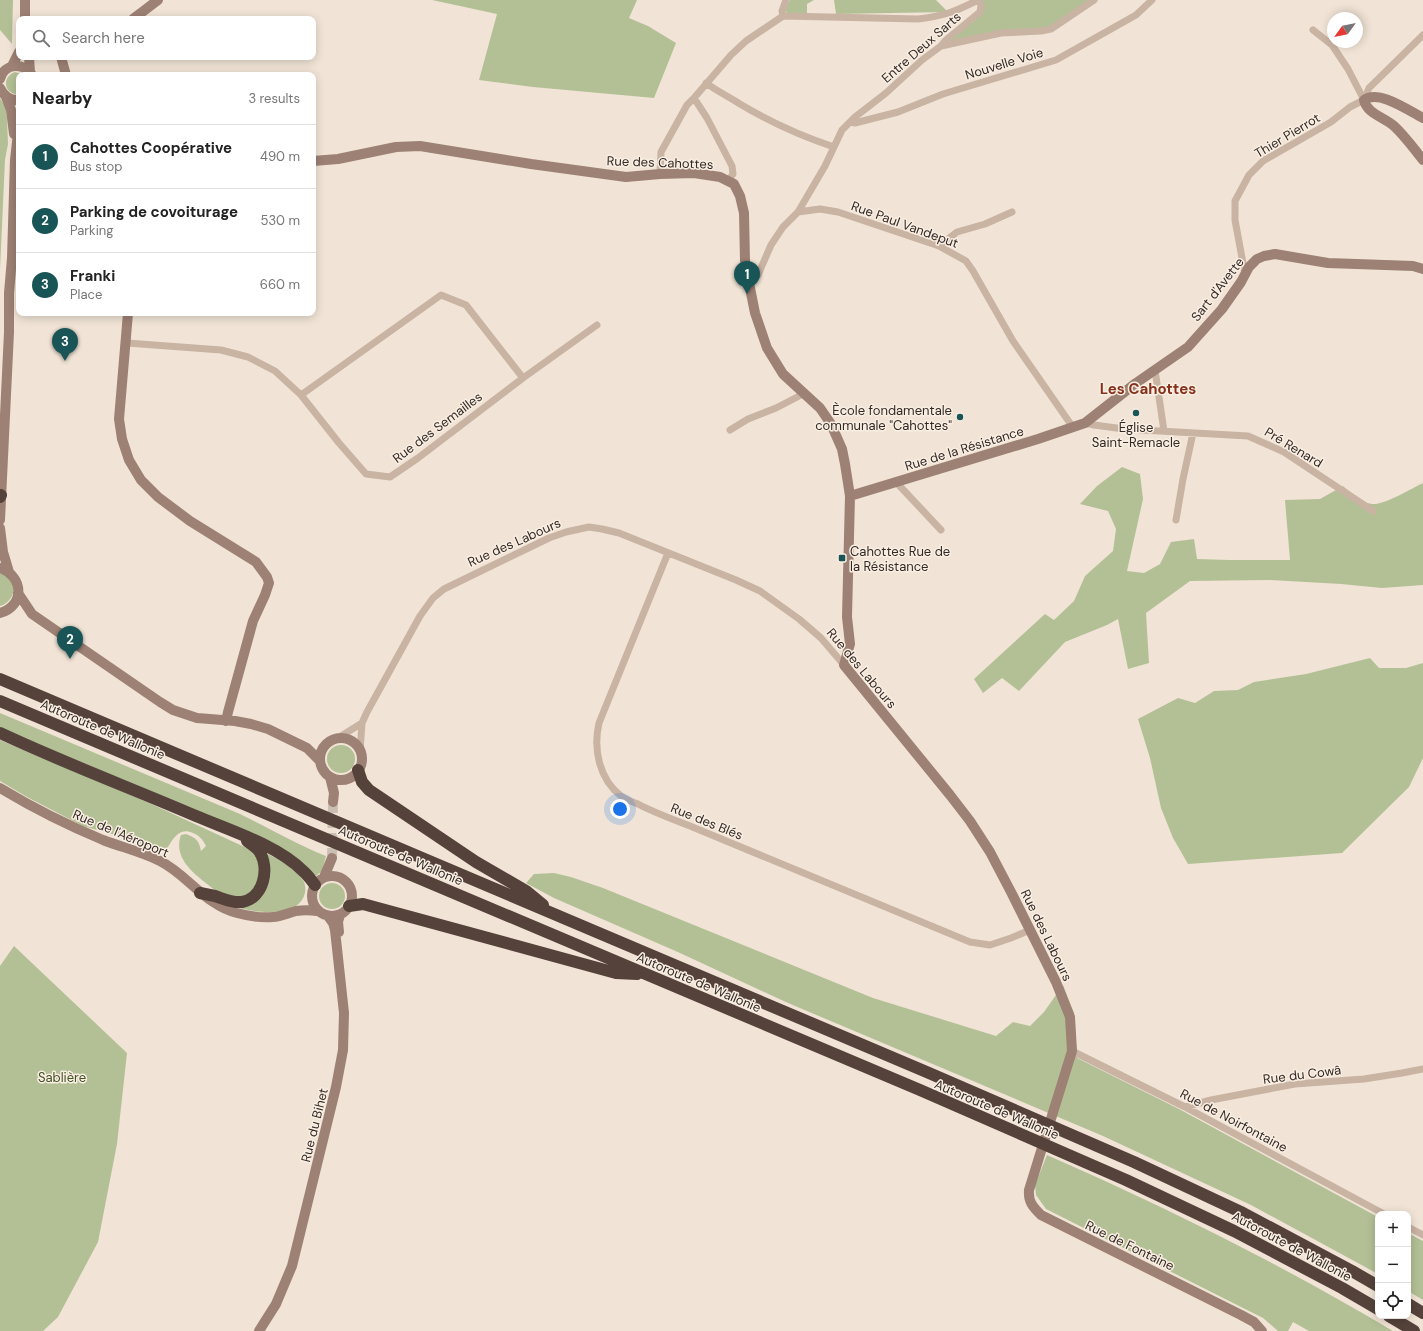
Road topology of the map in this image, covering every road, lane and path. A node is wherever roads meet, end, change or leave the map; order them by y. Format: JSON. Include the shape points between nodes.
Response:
{"nodes":[{"id":1,"x":25,"y":0,"type":"edge"},
{"id":2,"x":158,"y":0,"type":"edge"},
{"id":3,"x":786,"y":0,"type":"edge"},
{"id":4,"x":1094,"y":0,"type":"edge"},
{"id":5,"x":1152,"y":0,"type":"edge"},
{"id":6,"x":25,"y":16,"type":"edge"},
{"id":7,"x":137,"y":16,"type":"edge"},
{"id":8,"x":782,"y":16,"type":"junction"},
{"id":9,"x":1313,"y":30,"type":"dead end"},
{"id":10,"x":1423,"y":35,"type":"edge"},
{"id":11,"x":941,"y":46,"type":"junction"},
{"id":12,"x":16,"y":58,"type":"edge"},
{"id":13,"x":29,"y":60,"type":"edge"},
{"id":14,"x":62,"y":60,"type":"edge"},
{"id":15,"x":12,"y":66,"type":"junction"},
{"id":16,"x":29,"y":72,"type":"edge"},
{"id":17,"x":31,"y":72,"type":"edge"},
{"id":18,"x":65,"y":72,"type":"edge"},
{"id":19,"x":0,"y":77,"type":"edge"},
{"id":20,"x":706,"y":83,"type":"junction"},
{"id":21,"x":0,"y":88,"type":"edge"},
{"id":22,"x":6,"y":97,"type":"junction"},
{"id":23,"x":694,"y":98,"type":"junction"},
{"id":24,"x":16,"y":100,"type":"edge"},
{"id":25,"x":1364,"y":100,"type":"junction"},
{"id":26,"x":1423,"y":118,"type":"edge"},
{"id":27,"x":850,"y":122,"type":"junction"},
{"id":28,"x":834,"y":147,"type":"junction"},
{"id":29,"x":16,"y":148,"type":"edge"},
{"id":30,"x":1423,"y":160,"type":"edge"},
{"id":31,"x":316,"y":161,"type":"edge"},
{"id":32,"x":660,"y":174,"type":"junction"},
{"id":33,"x":16,"y":177,"type":"edge"},
{"id":34,"x":728,"y":181,"type":"junction"},
{"id":35,"x":798,"y":212,"type":"junction"},
{"id":36,"x":1012,"y":212,"type":"dead end"},
{"id":37,"x":939,"y":246,"type":"junction"},
{"id":38,"x":1423,"y":269,"type":"edge"},
{"id":39,"x":1245,"y":274,"type":"junction"},
{"id":40,"x":749,"y":283,"type":"junction"},
{"id":41,"x":128,"y":316,"type":"edge"},
{"id":42,"x":597,"y":324,"type":"dead end"},
{"id":43,"x":127,"y":343,"type":"junction"},
{"id":44,"x":1155,"y":370,"type":"junction"},
{"id":45,"x":523,"y":378,"type":"junction"},
{"id":46,"x":805,"y":393,"type":"junction"},
{"id":47,"x":301,"y":395,"type":"junction"},
{"id":48,"x":1085,"y":423,"type":"junction"},
{"id":49,"x":1072,"y":426,"type":"junction"},
{"id":50,"x":732,"y":431,"type":"dead end"},
{"id":51,"x":1164,"y":431,"type":"junction"},
{"id":52,"x":1193,"y":433,"type":"junction"},
{"id":53,"x":896,"y":482,"type":"junction"},
{"id":54,"x":0,"y":496,"type":"edge"},
{"id":55,"x":850,"y":496,"type":"junction"},
{"id":56,"x":1373,"y":511,"type":"dead end"},
{"id":57,"x":0,"y":520,"type":"edge"},
{"id":58,"x":1176,"y":520,"type":"dead end"},
{"id":59,"x":0,"y":528,"type":"edge"},
{"id":60,"x":941,"y":530,"type":"dead end"},
{"id":61,"x":668,"y":553,"type":"junction"},
{"id":62,"x":5,"y":570,"type":"edge"},
{"id":63,"x":18,"y":593,"type":"junction"},
{"id":64,"x":5,"y":611,"type":"edge"},
{"id":65,"x":32,"y":614,"type":"junction"},
{"id":66,"x":844,"y":665,"type":"junction"},
{"id":67,"x":0,"y":679,"type":"edge"},
{"id":68,"x":0,"y":701,"type":"edge"},
{"id":69,"x":226,"y":721,"type":"junction"},
{"id":70,"x":362,"y":723,"type":"junction"},
{"id":71,"x":0,"y":733,"type":"edge"},
{"id":72,"x":338,"y":738,"type":"junction"},
{"id":73,"x":327,"y":744,"type":"junction"},
{"id":74,"x":307,"y":748,"type":"junction"},
{"id":75,"x":360,"y":751,"type":"junction"},
{"id":76,"x":320,"y":761,"type":"junction"},
{"id":77,"x":358,"y":770,"type":"junction"},
{"id":78,"x":330,"y":777,"type":"junction"},
{"id":79,"x":342,"y":780,"type":"junction"},
{"id":80,"x":0,"y":788,"type":"edge"},
{"id":81,"x":237,"y":833,"type":"junction"},
{"id":82,"x":337,"y":877,"type":"junction"},
{"id":83,"x":317,"y":885,"type":"junction"},
{"id":84,"x":200,"y":893,"type":"junction"},
{"id":85,"x":349,"y":906,"type":"junction"},
{"id":86,"x":297,"y":911,"type":"junction"},
{"id":87,"x":317,"y":911,"type":"junction"},
{"id":88,"x":551,"y":913,"type":"junction"},
{"id":89,"x":340,"y":915,"type":"junction"},
{"id":90,"x":328,"y":916,"type":"junction"},
{"id":91,"x":1030,"y":930,"type":"junction"},
{"id":92,"x":647,"y":975,"type":"junction"},
{"id":93,"x":1072,"y":1051,"type":"junction"},
{"id":94,"x":1423,"y":1069,"type":"edge"},
{"id":95,"x":1185,"y":1107,"type":"junction"},
{"id":96,"x":1039,"y":1158,"type":"joint"},
{"id":97,"x":1378,"y":1211,"type":"edge"},
{"id":98,"x":1411,"y":1229,"type":"edge"},
{"id":99,"x":1423,"y":1235,"type":"edge"},
{"id":100,"x":1375,"y":1284,"type":"edge"},
{"id":101,"x":1411,"y":1306,"type":"edge"},
{"id":102,"x":1375,"y":1307,"type":"edge"},
{"id":103,"x":1423,"y":1313,"type":"edge"},
{"id":104,"x":1394,"y":1319,"type":"edge"},
{"id":105,"x":259,"y":1331,"type":"edge"},
{"id":106,"x":267,"y":1331,"type":"edge"},
{"id":107,"x":1262,"y":1331,"type":"edge"},
{"id":108,"x":1414,"y":1331,"type":"edge"}],
"edges":[{"from":1,"to":6,"type":"street"},
{"from":2,"to":7,"type":"street"},
{"from":3,"to":8,"type":"street"},
{"from":4,"to":11,"type":"street","via":[[1051,29],[1001,33]]},
{"from":5,"to":27,"type":"street","name":"Nouvelle Voie","via":[[1136,16],[1056,60],[943,94],[898,112]]},
{"from":8,"to":11,"type":"street","name":"Entre Deux Sarts","via":[[918,19],[955,12],[979,1],[980,12]]},
{"from":8,"to":20,"type":"street","via":[[746,41]]},
{"from":9,"to":25,"type":"street","via":[[1332,45]]},
{"from":10,"to":25,"type":"street","via":[[1369,88]]},
{"from":11,"to":27,"type":"street","name":"Entre Deux Sarts"},
{"from":12,"to":15,"type":"street"},
{"from":13,"to":17,"type":"street"},
{"from":14,"to":18,"type":"street"},
{"from":15,"to":16,"type":"street","via":[[24,67]]},
{"from":15,"to":19,"type":"street"},
{"from":20,"to":23,"type":"street"},
{"from":20,"to":28,"type":"street","via":[[765,119]]},
{"from":21,"to":22,"type":"street"},
{"from":22,"to":24,"type":"street"},
{"from":22,"to":29,"type":"street","via":[[10,104]]},
{"from":23,"to":32,"type":"street","via":[[687,105],[661,152]]},
{"from":23,"to":34,"type":"street","via":[[732,166],[733,174]]},
{"from":25,"to":26,"type":"street","via":[[1368,97],[1386,99]]},
{"from":25,"to":30,"type":"street","via":[[1368,109],[1394,126]]},
{"from":25,"to":39,"type":"street","name":"Thier Pierrot","via":[[1264,161],[1249,175],[1235,202],[1235,220]]},
{"from":27,"to":28,"type":"street","name":"Entre Deux Sarts","via":[[842,130]]},
{"from":28,"to":35,"type":"street","name":"Entre Deux Sarts"},
{"from":31,"to":32,"type":"street","name":"Rue des Cahottes","via":[[396,147],[420,146],[626,177]]},
{"from":32,"to":34,"type":"street","name":"Rue des Cahottes","via":[[694,173],[720,177]]},
{"from":33,"to":54,"type":"street"},
{"from":34,"to":40,"type":"street","name":"Rue des Cahottes","via":[[734,184],[740,196],[744,213],[745,261]]},
{"from":35,"to":37,"type":"street","name":"Rue Paul Vandeput","via":[[838,212]]},
{"from":35,"to":40,"type":"street","via":[[779,233],[758,275]]},
{"from":36,"to":37,"type":"street","via":[[985,224],[957,232]]},
{"from":37,"to":49,"type":"street","name":"Rue Paul Vandeput","via":[[966,261],[973,270],[1022,356]]},
{"from":38,"to":39,"type":"street","name":"Sart d'Avette","via":[[1413,266],[1328,263],[1275,254],[1257,259]]},
{"from":39,"to":44,"type":"street","name":"Sart d'Avette","via":[[1222,309],[1188,347]]},
{"from":40,"to":46,"type":"street","name":"Rue des Cahottes","via":[[755,313],[767,348],[783,374]]},
{"from":41,"to":43,"type":"street"},
{"from":42,"to":45,"type":"street","name":"Rue des Semailles"},
{"from":43,"to":47,"type":"street","name":"Rue des Semailles","via":[[221,350],[248,357],[275,371]]},
{"from":43,"to":69,"type":"street","via":[[119,419],[129,460],[141,480],[158,497],[256,562],[269,583],[253,621]]},
{"from":44,"to":48,"type":"street","name":"Sart d'Avette"},
{"from":44,"to":51,"type":"street"},
{"from":45,"to":47,"type":"street","via":[[466,305],[441,295]]},
{"from":45,"to":47,"type":"street","name":"Rue des Semailles","via":[[390,477],[366,474]]},
{"from":46,"to":50,"type":"street","via":[[748,419]]},
{"from":46,"to":55,"type":"street","name":"Rue des Cahottes","via":[[820,408],[839,442]]},
{"from":48,"to":49,"type":"street","name":"Rue de la Résistance"},
{"from":48,"to":51,"type":"street","name":"Pré Renard","via":[[1124,429]]},
{"from":49,"to":53,"type":"street","name":"Rue de la Résistance","via":[[1038,439]]},
{"from":51,"to":52,"type":"street","name":"Pré Renard"},
{"from":52,"to":56,"type":"street","name":"Pré Renard","via":[[1256,438],[1284,452]]},
{"from":52,"to":58,"type":"street"},
{"from":53,"to":55,"type":"street","name":"Rue de la Résistance"},
{"from":53,"to":60,"type":"street"},
{"from":54,"to":57,"type":"street"},
{"from":55,"to":66,"type":"street","name":"Rue des Cahottes","via":[[847,617],[850,644]]},
{"from":59,"to":62,"type":"street"},
{"from":61,"to":66,"type":"street","name":"Rue des Labours","via":[[760,591],[816,633]]},
{"from":61,"to":70,"type":"street","name":"Rue des Labours","via":[[619,533],[589,527],[549,538],[444,589],[433,598],[420,616]]},
{"from":61,"to":91,"type":"street","name":"Rue des Blés","via":[[596,735],[601,769],[610,785],[622,796],[658,814],[970,942],[990,945]]},
{"from":62,"to":63,"type":"street","via":[[17,583]]},
{"from":63,"to":64,"type":"street","via":[[15,602]]},
{"from":63,"to":65,"type":"street"},
{"from":64,"to":65,"type":"street"},
{"from":65,"to":69,"type":"street","via":[[173,710],[198,718]]},
{"from":66,"to":91,"type":"street","name":"Rue des Labours","via":[[970,821],[990,852]]},
{"from":67,"to":88,"type":"highway","name":"Autoroute de Wallonie"},
{"from":68,"to":92,"type":"highway","name":"Autoroute de Wallonie"},
{"from":69,"to":74,"type":"street","via":[[268,729]]},
{"from":70,"to":72,"type":"street"},
{"from":70,"to":75,"type":"street","name":"Rue des Labours"},
{"from":71,"to":81,"type":"highway"},
{"from":72,"to":73,"type":"street"},
{"from":72,"to":75,"type":"street","via":[[351,741]]},
{"from":73,"to":74,"type":"street"},
{"from":73,"to":76,"type":"street","via":[[320,755]]},
{"from":74,"to":76,"type":"street"},
{"from":75,"to":77,"type":"street"},
{"from":76,"to":78,"type":"street"},
{"from":77,"to":79,"type":"street","via":[[354,775]]},
{"from":77,"to":88,"type":"highway","via":[[362,782],[369,790],[470,858],[526,891]]},
{"from":78,"to":79,"type":"street"},
{"from":78,"to":79,"type":"street","via":[[334,797]]},
{"from":80,"to":84,"type":"street","name":"Rue de l'Aéroport","via":[[65,823],[161,861]]},
{"from":81,"to":83,"type":"highway","via":[[271,848],[304,871]]},
{"from":81,"to":84,"type":"highway","via":[[259,852],[265,870],[262,887],[243,902],[226,901]]},
{"from":82,"to":83,"type":"street","via":[[330,876]]},
{"from":82,"to":83,"type":"street","via":[[332,858]]},
{"from":82,"to":85,"type":"street","via":[[349,886],[352,899]]},
{"from":83,"to":86,"type":"street"},
{"from":83,"to":87,"type":"street","via":[[312,903]]},
{"from":84,"to":86,"type":"street","name":"Rue de l'Aéroport","via":[[223,908],[248,916],[273,917]]},
{"from":85,"to":89,"type":"street"},
{"from":85,"to":92,"type":"highway","via":[[363,904],[616,972]]},
{"from":86,"to":87,"type":"street","name":"Rue de l'Aéroport"},
{"from":87,"to":90,"type":"street"},
{"from":88,"to":100,"type":"highway","name":"Autoroute de Wallonie","via":[[1134,1162],[1243,1213]]},
{"from":89,"to":90,"type":"street"},
{"from":89,"to":106,"type":"street","name":"Rue du Bihet","via":[[338,930],[350,1009],[349,1051],[299,1265],[283,1305]]},
{"from":90,"to":105,"type":"street","name":"Rue du Bihet","via":[[335,930],[344,1013],[343,1050],[292,1266],[276,1304]]},
{"from":91,"to":93,"type":"street","name":"Rue des Labours","via":[[1070,1017]]},
{"from":92,"to":102,"type":"highway","name":"Autoroute de Wallonie","via":[[1126,1180],[1234,1231]]},
{"from":93,"to":95,"type":"street","name":"Rue de Noirfontaine"},
{"from":93,"to":96,"type":"street","name":"Rue des Labours"},
{"from":94,"to":95,"type":"street","name":"Rue du Cowâ","via":[[1364,1079],[1295,1084]]},
{"from":95,"to":97,"type":"street","name":"Rue de Noirfontaine"},
{"from":96,"to":107,"type":"street","name":"Rue de Fontaine","via":[[1028,1197],[1032,1207],[1041,1215],[1241,1315],[1254,1322]]},
{"from":98,"to":99,"type":"street"},
{"from":101,"to":103,"type":"highway"},
{"from":104,"to":108,"type":"highway"}]}
